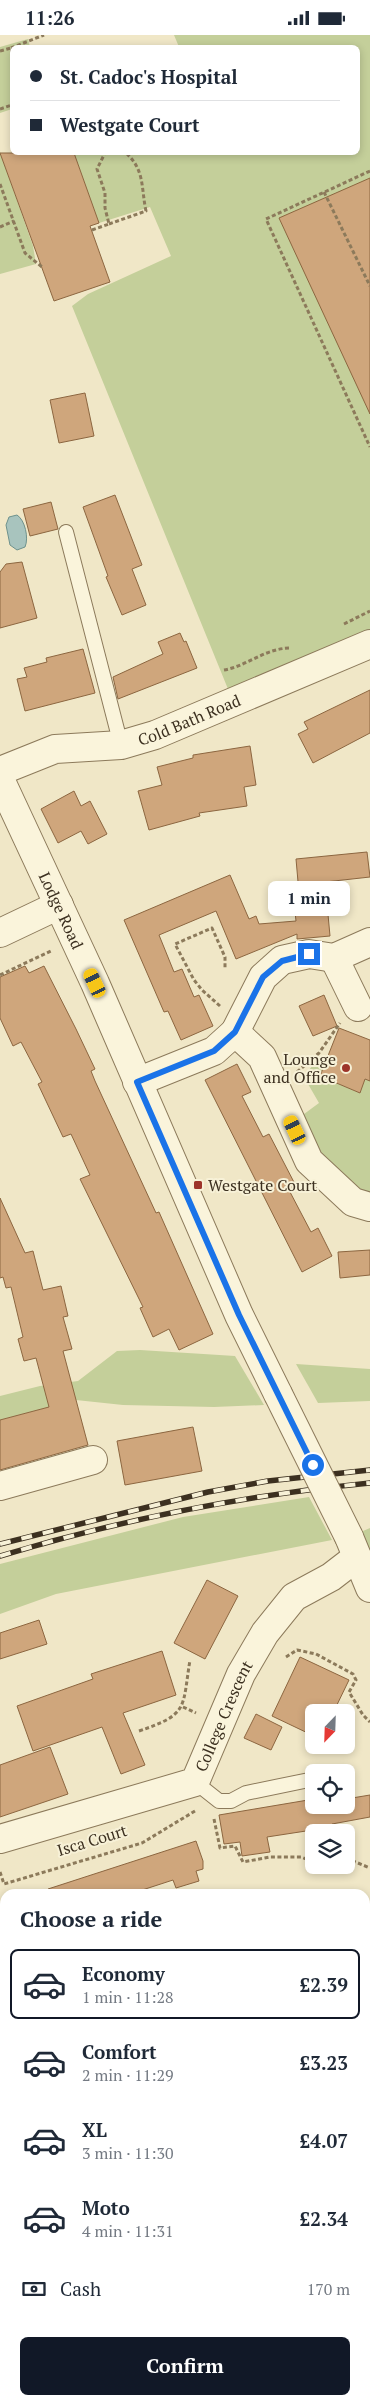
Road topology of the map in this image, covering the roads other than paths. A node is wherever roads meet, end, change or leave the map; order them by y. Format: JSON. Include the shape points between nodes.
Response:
{"nodes":[{"id":1,"x":66,"y":532,"type":"dead end"},
{"id":2,"x":370,"y":644,"type":"edge"},
{"id":3,"x":121,"y":745,"type":"junction"},
{"id":4,"x":0,"y":771,"type":"edge"},
{"id":5,"x":0,"y":779,"type":"edge"},
{"id":6,"x":59,"y":905,"type":"junction"},
{"id":7,"x":0,"y":933,"type":"edge"},
{"id":8,"x":370,"y":942,"type":"edge"},
{"id":9,"x":334,"y":958,"type":"junction"},
{"id":10,"x":350,"y":1015,"type":"road end"},
{"id":11,"x":231,"y":1022,"type":"junction"},
{"id":12,"x":137,"y":1082,"type":"junction"},
{"id":13,"x":370,"y":1207,"type":"edge"},
{"id":14,"x":93,"y":1460,"type":"dead end"},
{"id":15,"x":0,"y":1486,"type":"edge"},
{"id":16,"x":353,"y":1547,"type":"junction"},
{"id":17,"x":370,"y":1588,"type":"edge"},
{"id":18,"x":305,"y":1781,"type":"edge"},
{"id":19,"x":203,"y":1787,"type":"junction"},
{"id":20,"x":0,"y":1839,"type":"edge"}],
"edges":[{"from":1,"to":3,"type":"lane"},
{"from":2,"to":3,"type":"street","name":"Cold Bath Road","via":[[155,735]]},
{"from":3,"to":4,"type":"street","name":"Cold Bath Road","via":[[55,749]]},
{"from":5,"to":6,"type":"street","name":"Lodge Road"},
{"from":6,"to":7,"type":"street"},
{"from":6,"to":12,"type":"street","name":"Lodge Road"},
{"from":8,"to":9,"type":"street"},
{"from":9,"to":10,"type":"street"},
{"from":9,"to":11,"type":"street","via":[[309,954],[282,961],[263,977]]},
{"from":11,"to":12,"type":"street","via":[[214,1051]]},
{"from":11,"to":13,"type":"street","via":[[262,1057],[309,1161],[353,1202]]},
{"from":12,"to":16,"type":"street","name":"Lodge Road","bridge":true,"via":[[239,1315]]},
{"from":14,"to":15,"type":"street"},
{"from":16,"to":17,"type":"street","name":"Lodge Road"},
{"from":16,"to":19,"type":"street","name":"College Crescent","via":[[331,1577],[294,1597],[265,1633],[241,1674]]},
{"from":18,"to":19,"type":"lane","via":[[246,1793],[231,1801],[219,1801]]},
{"from":19,"to":20,"type":"street","name":"College Crescent"}]}
